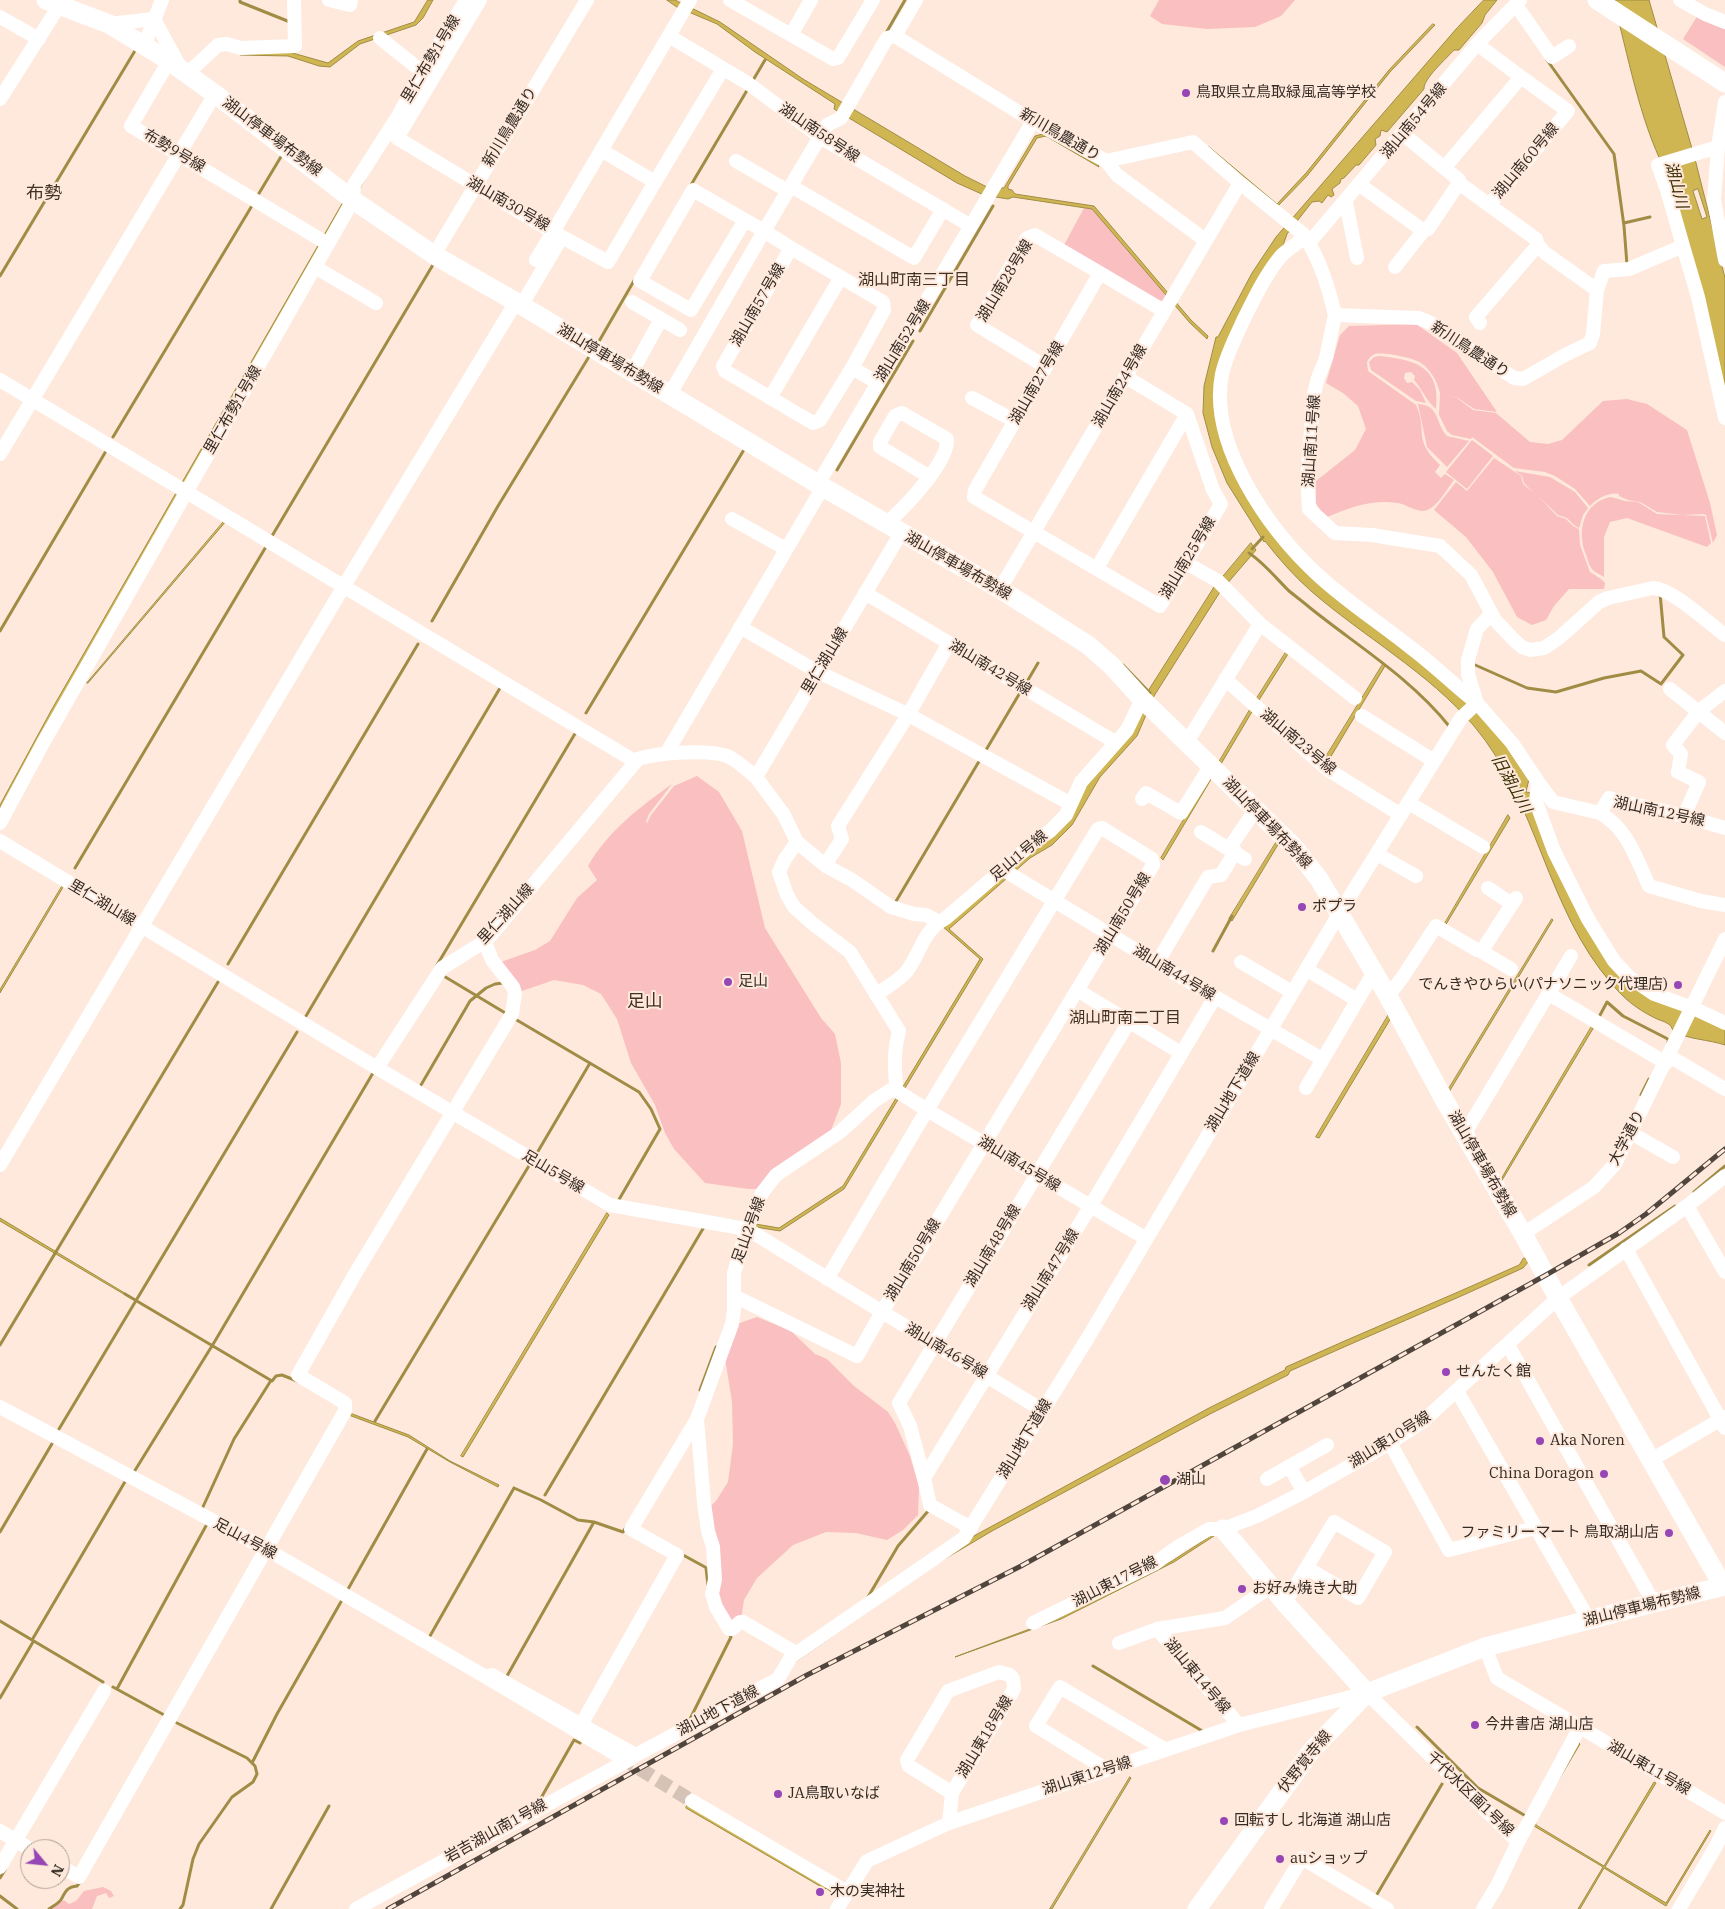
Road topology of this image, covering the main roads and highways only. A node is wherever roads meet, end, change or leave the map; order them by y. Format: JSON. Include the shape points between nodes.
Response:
{"nodes":[{"id":1,"x":53,"y":3,"type":"edge"},
{"id":2,"x":1601,"y":3,"type":"edge"},
{"id":3,"x":1725,"y":83,"type":"edge"},
{"id":4,"x":1222,"y":1530,"type":"road end"},
{"id":5,"x":1724,"y":1589,"type":"edge"},
{"id":6,"x":1367,"y":1693,"type":"junction"},
{"id":7,"x":1197,"y":1909,"type":"edge"}],
"edges":[{"from":1,"to":5,"type":"main road","name":"湖山停車場布勢線","via":[[109,24],[179,68],[353,200],[434,255],[1000,589],[1088,645],[1112,666],[1295,848],[1319,879]]},
{"from":2,"to":3,"type":"main road"},
{"from":4,"to":6,"type":"main road"},
{"from":5,"to":6,"type":"main road","name":"湖山停車場布勢線","via":[[1654,1602],[1485,1648]]},
{"from":6,"to":7,"type":"main road","name":"伏野覚寺線","via":[[1312,1750]]}]}
